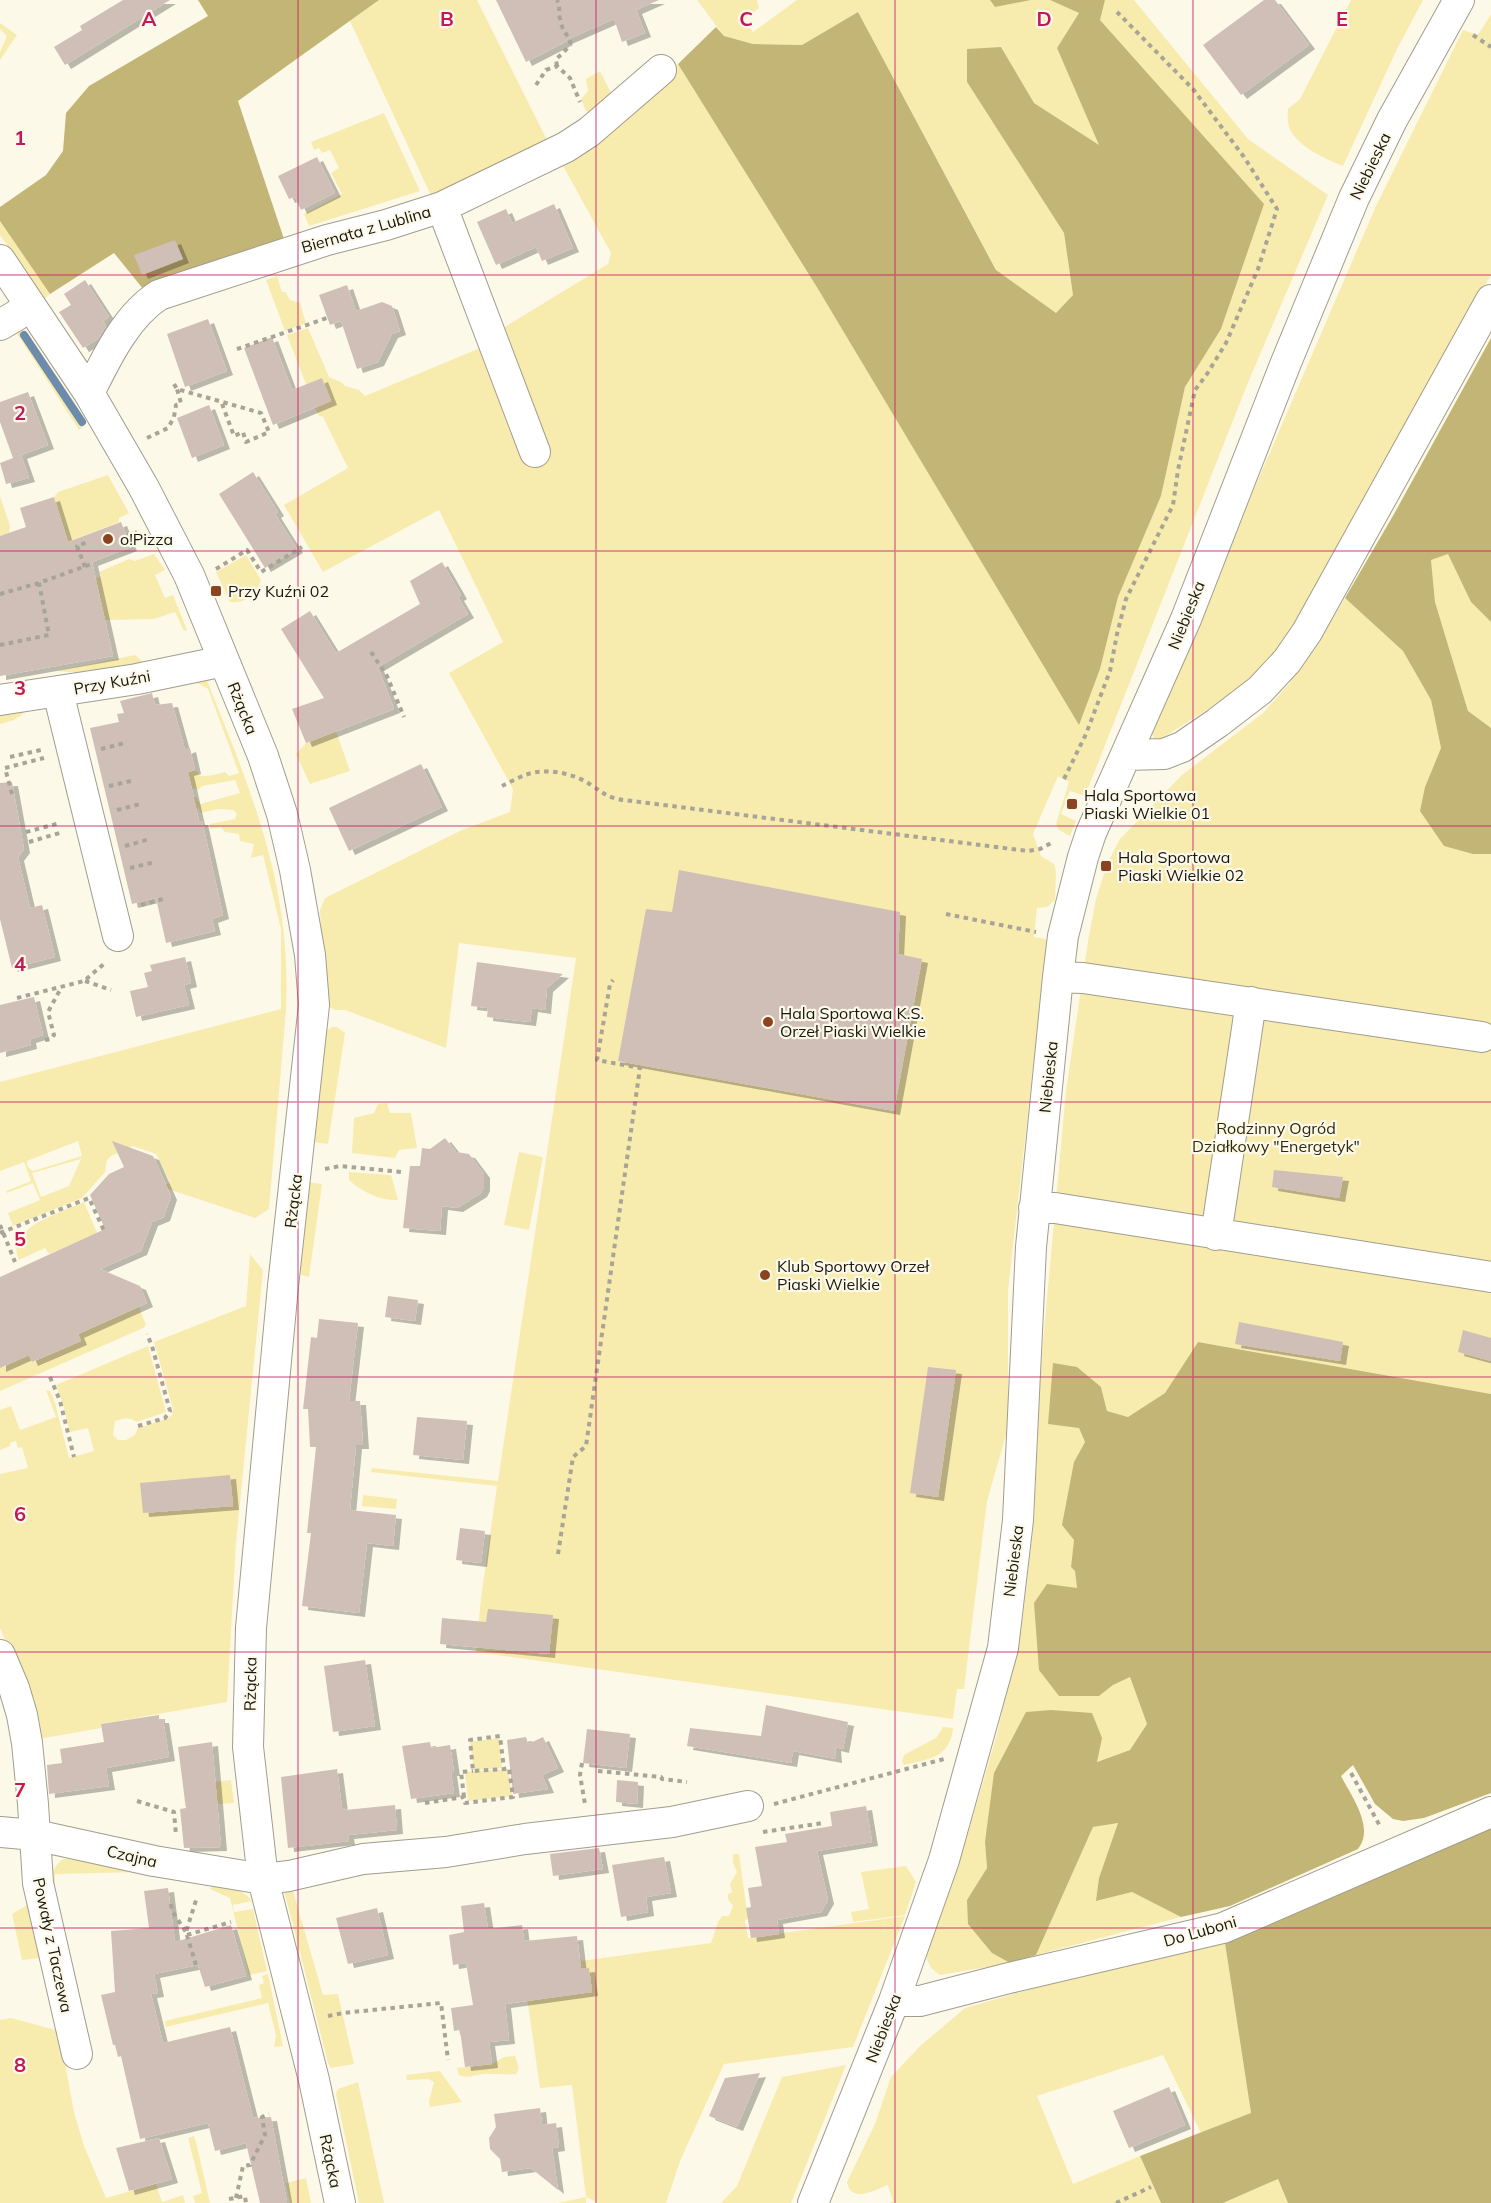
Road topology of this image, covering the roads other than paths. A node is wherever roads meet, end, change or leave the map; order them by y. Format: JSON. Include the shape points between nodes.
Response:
{"nodes":[{"id":1,"x":1459,"y":0,"type":"edge"},
{"id":2,"x":661,"y":70,"type":"dead end"},
{"id":3,"x":442,"y":207,"type":"junction"},
{"id":4,"x":0,"y":260,"type":"edge"},
{"id":5,"x":1491,"y":300,"type":"edge"},
{"id":6,"x":29,"y":303,"type":"junction"},
{"id":7,"x":0,"y":324,"type":"edge"},
{"id":8,"x":89,"y":393,"type":"junction"},
{"id":9,"x":535,"y":452,"type":"dead end"},
{"id":10,"x":224,"y":661,"type":"junction"},
{"id":11,"x":58,"y":692,"type":"junction"},
{"id":12,"x":0,"y":700,"type":"edge"},
{"id":13,"x":1126,"y":755,"type":"junction"},
{"id":14,"x":117,"y":936,"type":"dead end"},
{"id":15,"x":1058,"y":977,"type":"junction"},
{"id":16,"x":1251,"y":1002,"type":"junction"},
{"id":17,"x":1482,"y":1037,"type":"dead end"},
{"id":18,"x":1034,"y":1208,"type":"junction"},
{"id":19,"x":1216,"y":1235,"type":"junction"},
{"id":20,"x":1491,"y":1277,"type":"edge"},
{"id":21,"x":0,"y":1655,"type":"edge"},
{"id":22,"x":748,"y":1806,"type":"road end"},
{"id":23,"x":1491,"y":1812,"type":"edge"},
{"id":24,"x":0,"y":1832,"type":"edge"},
{"id":25,"x":35,"y":1835,"type":"junction"},
{"id":26,"x":263,"y":1879,"type":"junction"},
{"id":27,"x":894,"y":2001,"type":"junction"},
{"id":28,"x":77,"y":2054,"type":"dead end"},
{"id":29,"x":340,"y":2203,"type":"edge"},
{"id":30,"x":813,"y":2203,"type":"edge"}],
"edges":[{"from":1,"to":13,"type":"street","name":"Niebieska","via":[[1354,198],[1186,619]]},
{"from":2,"to":3,"type":"street","name":"Biernata z Lublina","via":[[566,147]]},
{"from":3,"to":8,"type":"street","name":"Biernata z Lublina","via":[[159,295],[128,327]]},
{"from":3,"to":9,"type":"street"},
{"from":4,"to":6,"type":"street","name":"Rżącka"},
{"from":5,"to":13,"type":"street","via":[[1307,632],[1287,661],[1260,690],[1182,747],[1164,754]]},
{"from":6,"to":7,"type":"street"},
{"from":6,"to":8,"type":"street","name":"Rżącka"},
{"from":8,"to":10,"type":"street","name":"Rżącka","via":[[189,575]]},
{"from":10,"to":11,"type":"street","name":"Przy Kuźni"},
{"from":10,"to":26,"type":"street","name":"Rżącka","via":[[282,814],[310,955],[314,1005],[251,1628],[248,1747]]},
{"from":11,"to":12,"type":"street","name":"Przy Kuźni"},
{"from":11,"to":14,"type":"street"},
{"from":13,"to":15,"type":"street","name":"Niebieska","via":[[1085,849]]},
{"from":15,"to":16,"type":"street"},
{"from":15,"to":18,"type":"street","name":"Niebieska"},
{"from":16,"to":17,"type":"street"},
{"from":16,"to":19,"type":"street"},
{"from":18,"to":19,"type":"street","via":[[1055,1208]]},
{"from":18,"to":27,"type":"street","name":"Niebieska","via":[[1018,1520],[1003,1648],[950,1841]]},
{"from":19,"to":20,"type":"street"},
{"from":21,"to":25,"type":"street","name":"Powały z Taczewa","via":[[22,1716]]},
{"from":22,"to":26,"type":"street","name":"Czajna","via":[[672,1822],[363,1859]]},
{"from":23,"to":27,"type":"street","name":"Do Luboni","via":[[1223,1928],[920,2001]]},
{"from":24,"to":25,"type":"street","name":"Czajna"},
{"from":25,"to":26,"type":"street","name":"Czajna"},
{"from":25,"to":28,"type":"street","name":"Powały z Taczewa","via":[[38,1883]]},
{"from":26,"to":29,"type":"street","name":"Rżącka","via":[[314,2080]]},
{"from":27,"to":30,"type":"street","name":"Niebieska"}]}
